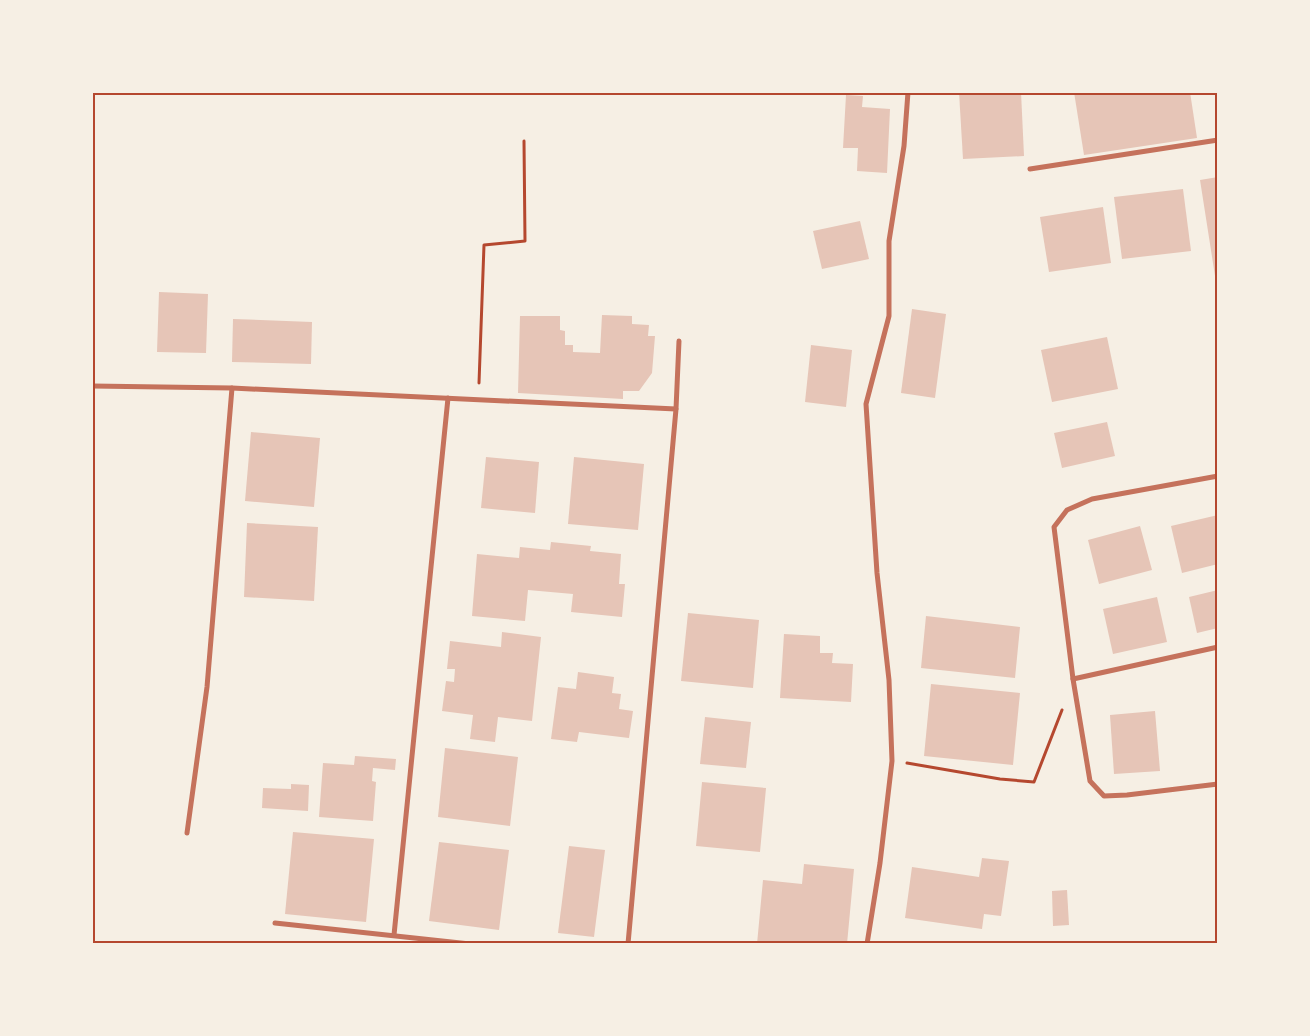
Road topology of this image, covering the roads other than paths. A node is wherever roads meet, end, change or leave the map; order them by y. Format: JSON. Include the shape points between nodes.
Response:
{"nodes":[{"id":1,"x":908,"y":92,"type":"edge"},
{"id":2,"x":1218,"y":140,"type":"edge"},
{"id":3,"x":1030,"y":169,"type":"dead end"},
{"id":4,"x":679,"y":341,"type":"dead end"},
{"id":5,"x":92,"y":386,"type":"edge"},
{"id":6,"x":232,"y":388,"type":"junction"},
{"id":7,"x":448,"y":398,"type":"junction"},
{"id":8,"x":676,"y":409,"type":"junction"},
{"id":9,"x":1218,"y":476,"type":"edge"},
{"id":10,"x":1218,"y":646,"type":"edge"},
{"id":11,"x":1074,"y":679,"type":"junction"},
{"id":12,"x":1218,"y":784,"type":"edge"},
{"id":13,"x":187,"y":833,"type":"dead end"},
{"id":14,"x":275,"y":923,"type":"dead end"},
{"id":15,"x":394,"y":936,"type":"junction"},
{"id":16,"x":470,"y":944,"type":"edge"},
{"id":17,"x":628,"y":944,"type":"edge"},
{"id":18,"x":867,"y":944,"type":"edge"}],
"edges":[{"from":1,"to":18,"type":"street","via":[[904,146],[889,241],[889,316],[866,404],[877,573],[889,680],[892,761]]},
{"from":2,"to":3,"type":"street"},
{"from":4,"to":8,"type":"street"},
{"from":5,"to":6,"type":"street"},
{"from":6,"to":7,"type":"street"},
{"from":6,"to":13,"type":"street","via":[[207,688]]},
{"from":7,"to":8,"type":"street"},
{"from":7,"to":15,"type":"street"},
{"from":8,"to":17,"type":"street"},
{"from":9,"to":11,"type":"street","via":[[1092,500],[1067,510],[1054,528]]},
{"from":10,"to":11,"type":"street"},
{"from":11,"to":12,"type":"street","via":[[1090,781],[1104,796]]},
{"from":14,"to":15,"type":"street"},
{"from":15,"to":16,"type":"street"}]}
